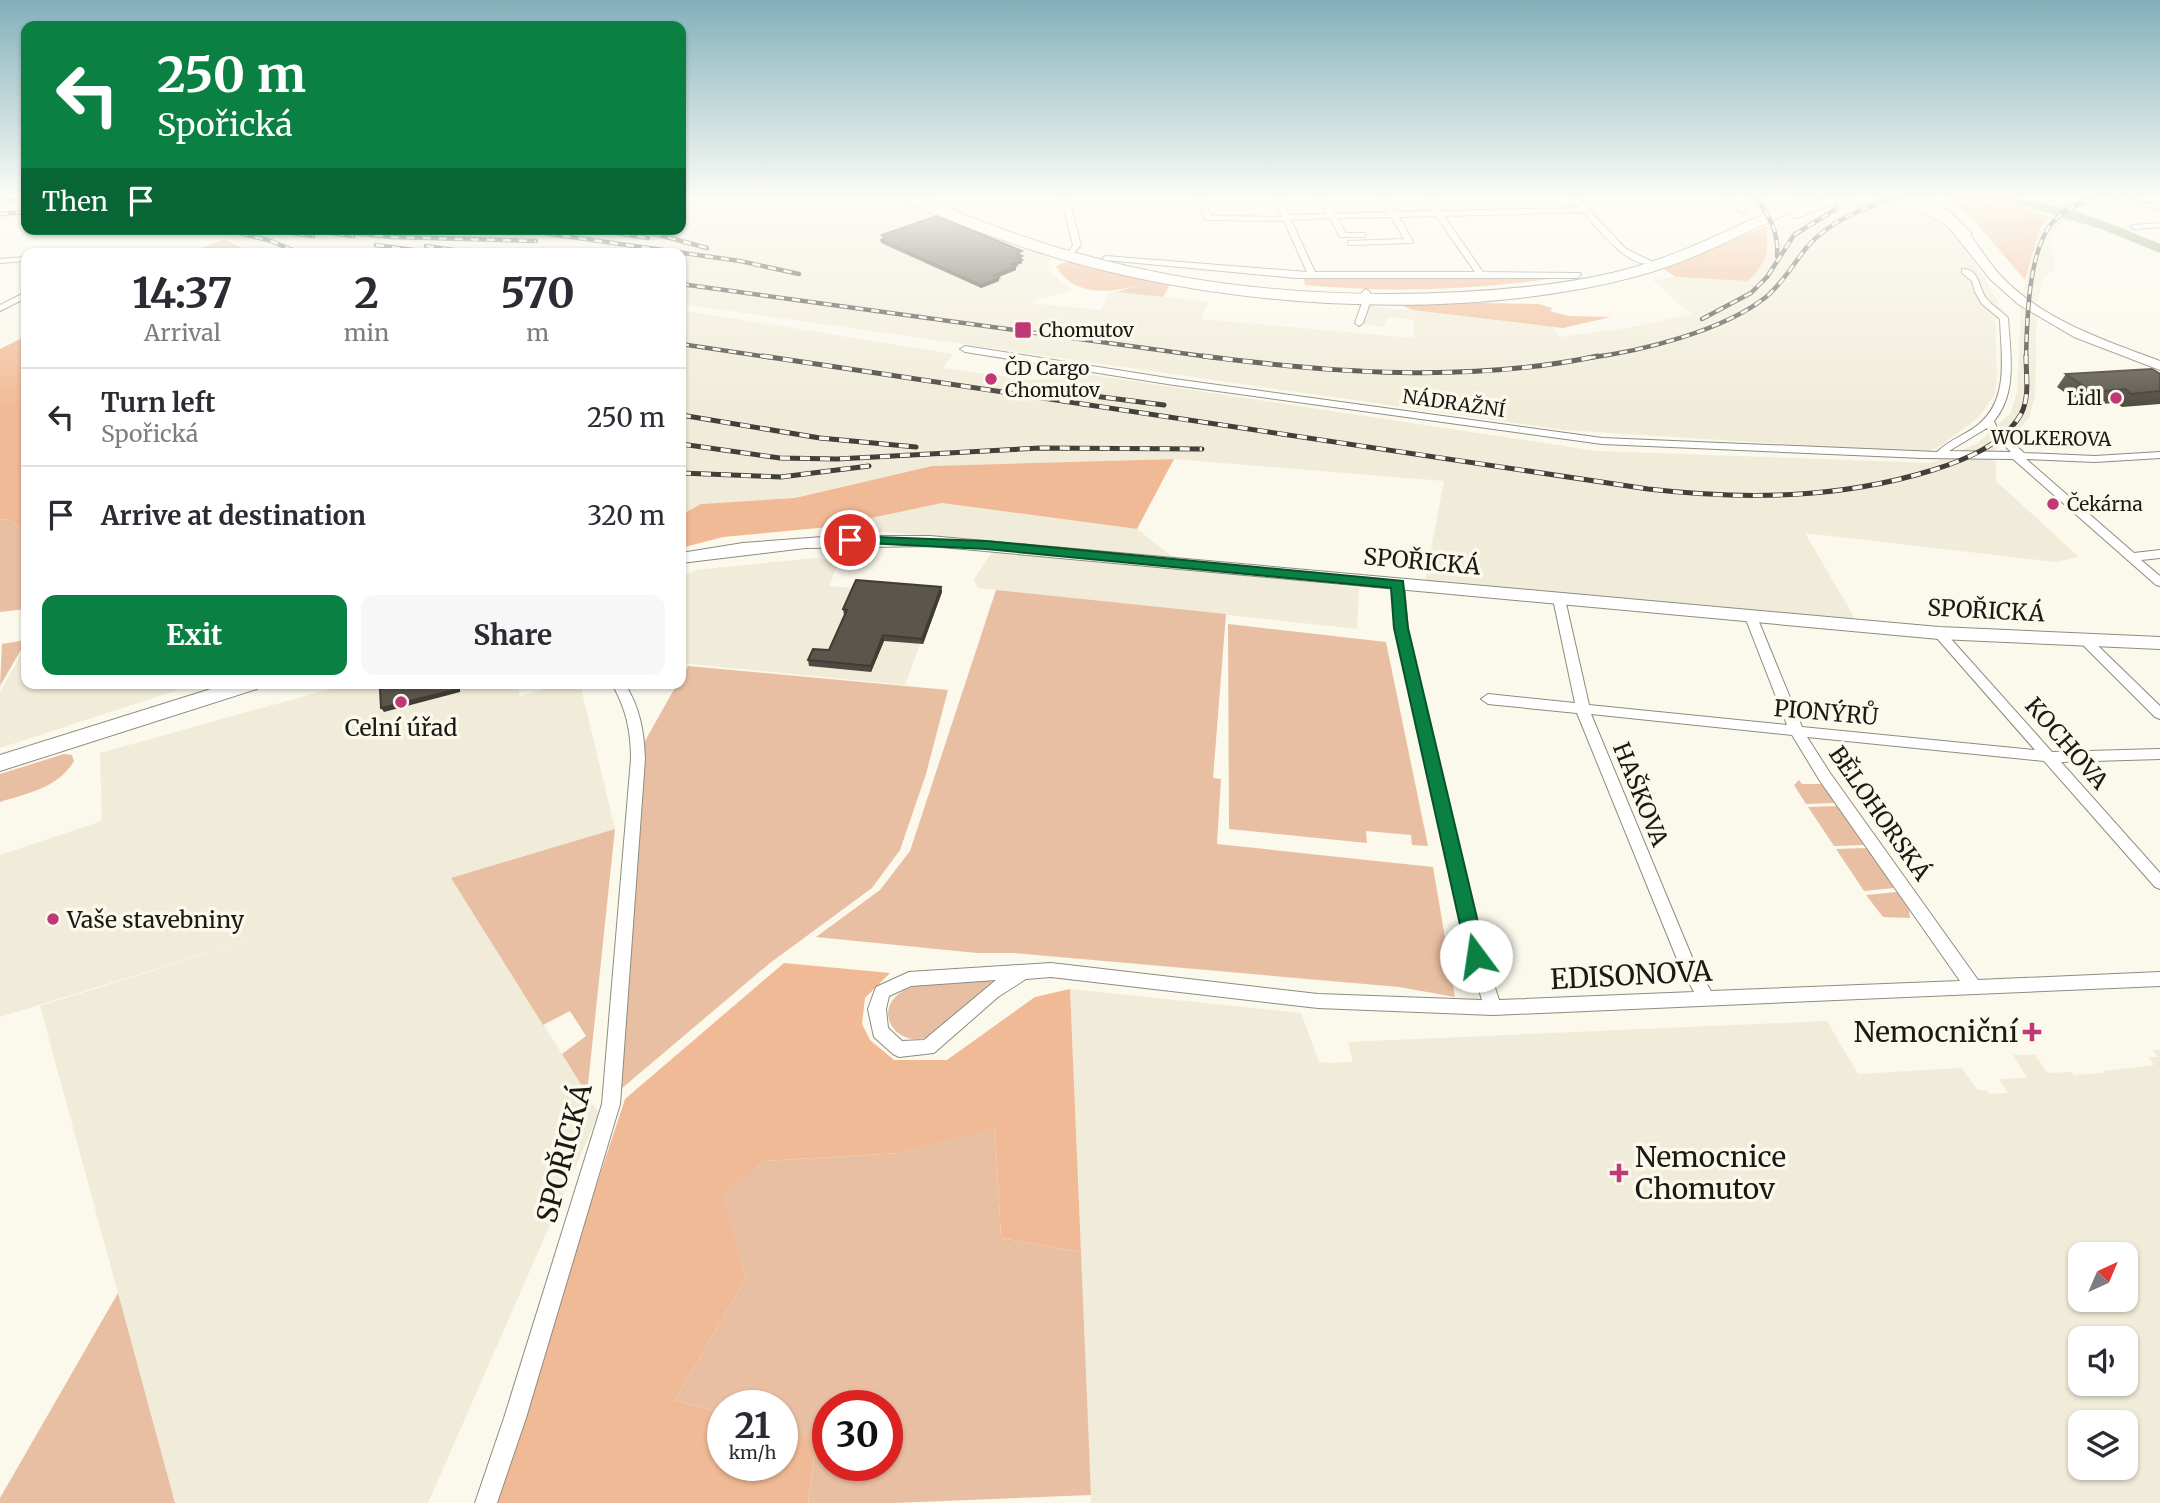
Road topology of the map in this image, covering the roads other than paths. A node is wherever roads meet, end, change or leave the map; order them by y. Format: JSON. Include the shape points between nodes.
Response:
{"nodes":[{"id":1,"x":1122,"y":268,"type":"edge"},
{"id":2,"x":1229,"y":268,"type":"edge"},
{"id":3,"x":1309,"y":268,"type":"edge"},
{"id":4,"x":1476,"y":268,"type":"edge"},
{"id":5,"x":1625,"y":268,"type":"edge"},
{"id":6,"x":1648,"y":268,"type":"edge"},
{"id":7,"x":1991,"y":268,"type":"edge"},
{"id":8,"x":2001,"y":268,"type":"edge"},
{"id":9,"x":1965,"y":271,"type":"dead end"},
{"id":10,"x":1312,"y":275,"type":"junction"},
{"id":11,"x":1481,"y":275,"type":"junction"},
{"id":12,"x":1577,"y":275,"type":"dead end"},
{"id":13,"x":1367,"y":295,"type":"junction"},
{"id":14,"x":21,"y":298,"type":"edge"},
{"id":15,"x":0,"y":308,"type":"edge"},
{"id":16,"x":1359,"y":323,"type":"dead end"},
{"id":17,"x":965,"y":349,"type":"dead end"},
{"id":18,"x":2160,"y":359,"type":"edge"},
{"id":19,"x":2160,"y":366,"type":"edge"},
{"id":20,"x":1989,"y":421,"type":"junction"},
{"id":21,"x":1941,"y":454,"type":"junction"},
{"id":22,"x":2160,"y":455,"type":"edge"},
{"id":23,"x":2020,"y":457,"type":"junction"},
{"id":24,"x":2160,"y":554,"type":"edge"},
{"id":25,"x":686,"y":557,"type":"edge"},
{"id":26,"x":2132,"y":557,"type":"junction"},
{"id":27,"x":2160,"y":582,"type":"edge"},
{"id":28,"x":1398,"y":584,"type":"junction"},
{"id":29,"x":1559,"y":599,"type":"junction"},
{"id":30,"x":1751,"y":617,"type":"junction"},
{"id":31,"x":1939,"y":634,"type":"junction"},
{"id":32,"x":2086,"y":641,"type":"junction"},
{"id":33,"x":2160,"y":643,"type":"edge"},
{"id":34,"x":234,"y":689,"type":"edge"},
{"id":35,"x":621,"y":689,"type":"edge"},
{"id":36,"x":1488,"y":699,"type":"dead end"},
{"id":37,"x":1582,"y":709,"type":"junction"},
{"id":38,"x":2160,"y":714,"type":"edge"},
{"id":39,"x":1797,"y":732,"type":"junction"},
{"id":40,"x":2160,"y":754,"type":"edge"},
{"id":41,"x":2050,"y":757,"type":"junction"},
{"id":42,"x":0,"y":763,"type":"edge"},
{"id":43,"x":2160,"y":883,"type":"edge"},
{"id":44,"x":1023,"y":972,"type":"junction"},
{"id":45,"x":2160,"y":978,"type":"edge"},
{"id":46,"x":1973,"y":986,"type":"junction"},
{"id":47,"x":1705,"y":997,"type":"junction"},
{"id":48,"x":1493,"y":1008,"type":"junction"},
{"id":49,"x":486,"y":1503,"type":"edge"}],
"edges":[{"from":1,"to":13,"type":"highway","via":[[1273,292]]},
{"from":2,"to":10,"type":"street"},
{"from":3,"to":10,"type":"street"},
{"from":4,"to":11,"type":"street"},
{"from":5,"to":13,"type":"highway","via":[[1496,289]]},
{"from":6,"to":13,"type":"highway","via":[[1501,293]]},
{"from":7,"to":19,"type":"street","via":[[2006,288],[2033,307],[2097,341]]},
{"from":8,"to":18,"type":"street","via":[[2033,298],[2088,329]]},
{"from":9,"to":20,"type":"street","via":[[1976,280],[1983,301],[2004,318],[2005,391]]},
{"from":10,"to":11,"type":"street"},
{"from":11,"to":12,"type":"street"},
{"from":13,"to":16,"type":"street"},
{"from":14,"to":15,"type":"street"},
{"from":17,"to":21,"type":"street","name":"NÁDRAŽNÍ","via":[[1602,441]]},
{"from":20,"to":21,"type":"street","via":[[1951,442]]},
{"from":20,"to":23,"type":"street"},
{"from":21,"to":23,"type":"street","name":"WOLKEROVA"},
{"from":22,"to":23,"type":"street","name":"WOLKEROVA"},
{"from":23,"to":26,"type":"street"},
{"from":24,"to":26,"type":"street"},
{"from":25,"to":28,"type":"street","name":"SPOŘICKÁ","via":[[797,542],[912,541]]},
{"from":26,"to":27,"type":"street"},
{"from":28,"to":29,"type":"street","name":"SPOŘICKÁ"},
{"from":28,"to":48,"type":"street","via":[[1405,646],[1474,948]]},
{"from":29,"to":30,"type":"street","name":"SPOŘICKÁ"},
{"from":29,"to":37,"type":"street","name":"HAŠKOVA"},
{"from":30,"to":31,"type":"street","name":"SPOŘICKÁ"},
{"from":30,"to":39,"type":"street","name":"BĚLOHORSKÁ"},
{"from":31,"to":32,"type":"street","name":"SPOŘICKÁ"},
{"from":31,"to":41,"type":"street","name":"KOCHOVA"},
{"from":32,"to":33,"type":"street","name":"SPOŘICKÁ"},
{"from":32,"to":38,"type":"street"},
{"from":34,"to":42,"type":"street"},
{"from":35,"to":49,"type":"street","name":"SPOŘICKÁ","via":[[633,708],[638,759],[611,1104]]},
{"from":36,"to":37,"type":"street","name":"PIONÝRŮ"},
{"from":37,"to":39,"type":"street","name":"PIONÝRŮ"},
{"from":37,"to":47,"type":"street","name":"HAŠKOVA","via":[[1687,964]]},
{"from":39,"to":41,"type":"street","name":"PIONÝRŮ"},
{"from":39,"to":46,"type":"street","name":"BĚLOHORSKÁ"},
{"from":40,"to":41,"type":"street","name":"PIONÝRŮ"},
{"from":41,"to":43,"type":"street","name":"KOCHOVA"},
{"from":44,"to":44,"type":"street","name":"EDISONOVA","via":[[909,979],[883,992],[877,1009],[880,1032],[899,1049],[928,1048],[992,992]]},
{"from":44,"to":48,"type":"street","name":"EDISONOVA","via":[[1051,970],[1318,1001]]},
{"from":45,"to":46,"type":"street","name":"EDISONOVA"},
{"from":46,"to":47,"type":"street","name":"EDISONOVA"},
{"from":47,"to":48,"type":"street","name":"EDISONOVA"}]}
